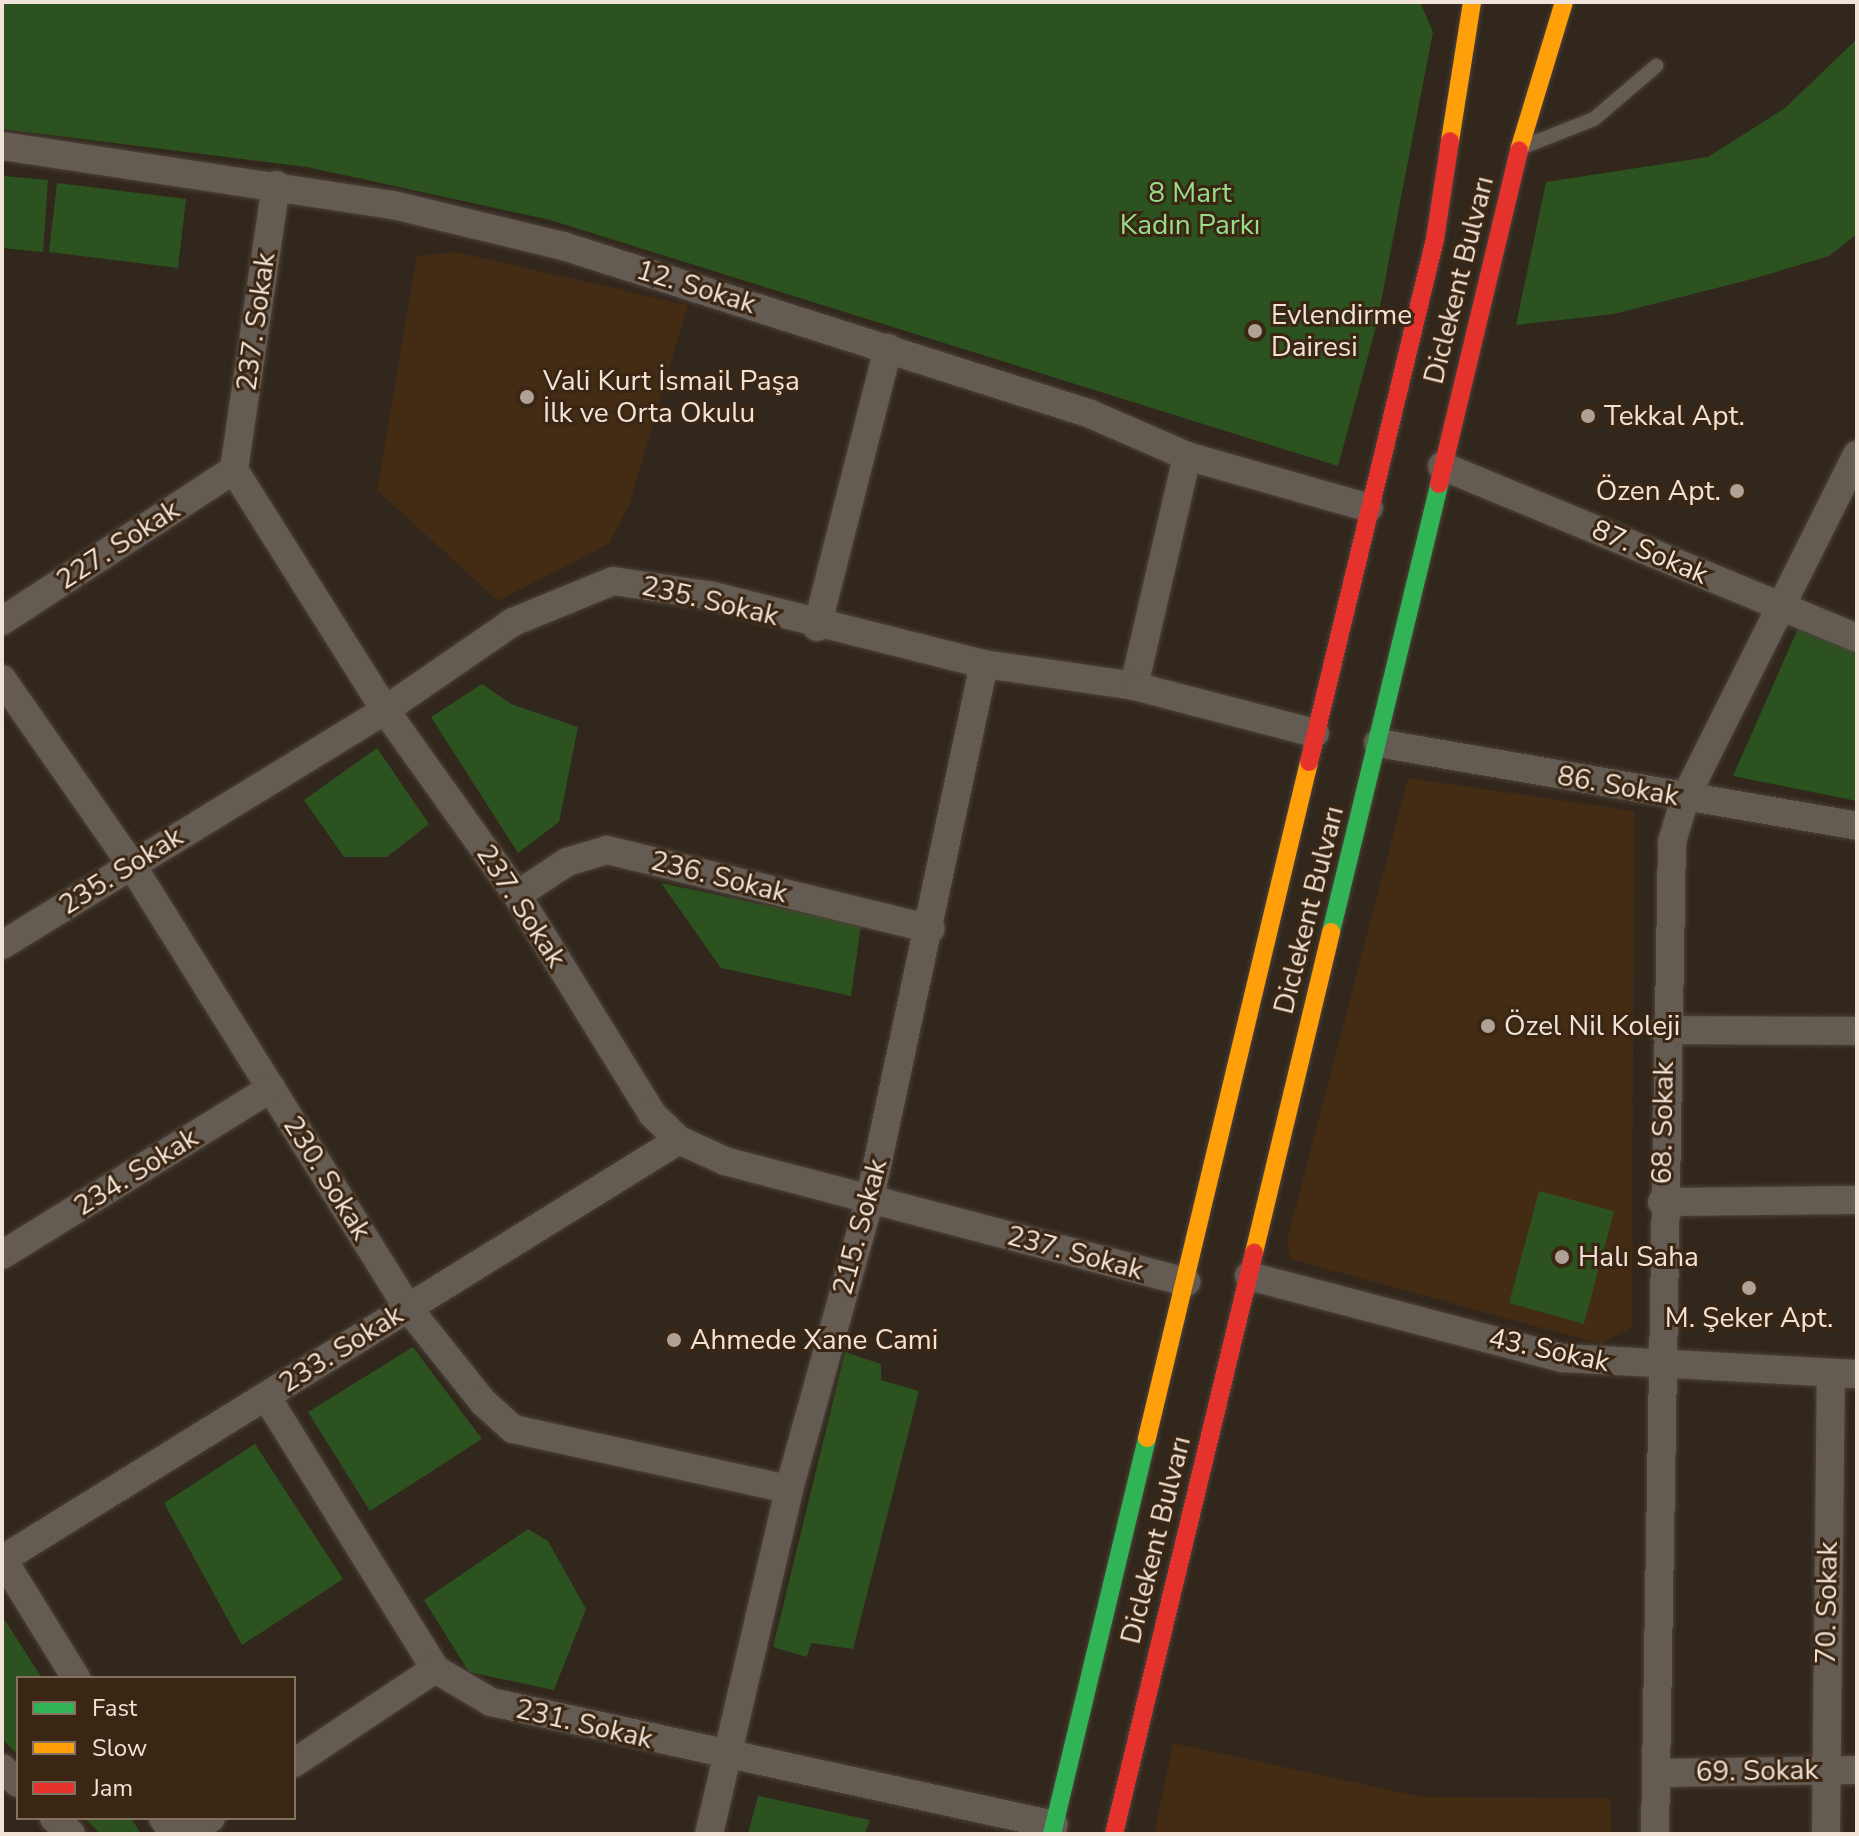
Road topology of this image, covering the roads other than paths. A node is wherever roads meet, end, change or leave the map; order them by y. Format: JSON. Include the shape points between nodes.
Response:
{"nodes":[{"id":1,"x":1472,"y":2,"type":"edge"},
{"id":2,"x":1564,"y":2,"type":"edge"},
{"id":3,"x":1656,"y":66,"type":"dead end"},
{"id":4,"x":2,"y":146,"type":"edge"},
{"id":5,"x":1520,"y":148,"type":"junction"},
{"id":6,"x":276,"y":185,"type":"junction"},
{"id":7,"x":888,"y":348,"type":"junction"},
{"id":8,"x":1857,"y":455,"type":"edge"},
{"id":9,"x":1187,"y":456,"type":"junction"},
{"id":10,"x":1442,"y":466,"type":"junction"},
{"id":11,"x":234,"y":470,"type":"junction"},
{"id":12,"x":1369,"y":508,"type":"junction"},
{"id":13,"x":1780,"y":606,"type":"junction"},
{"id":14,"x":2,"y":621,"type":"edge"},
{"id":15,"x":817,"y":627,"type":"junction"},
{"id":16,"x":1857,"y":638,"type":"edge"},
{"id":17,"x":984,"y":664,"type":"junction"},
{"id":18,"x":2,"y":679,"type":"edge"},
{"id":19,"x":1134,"y":686,"type":"junction"},
{"id":20,"x":385,"y":710,"type":"junction"},
{"id":21,"x":1315,"y":733,"type":"junction"},
{"id":22,"x":1378,"y":743,"type":"junction"},
{"id":23,"x":1685,"y":798,"type":"junction"},
{"id":24,"x":1857,"y":826,"type":"edge"},
{"id":25,"x":131,"y":864,"type":"junction"},
{"id":26,"x":517,"y":895,"type":"junction"},
{"id":27,"x":930,"y":929,"type":"junction"},
{"id":28,"x":2,"y":945,"type":"edge"},
{"id":29,"x":1664,"y":1030,"type":"junction"},
{"id":30,"x":1857,"y":1031,"type":"edge"},
{"id":31,"x":271,"y":1088,"type":"junction"},
{"id":32,"x":679,"y":1140,"type":"junction"},
{"id":33,"x":870,"y":1198,"type":"junction"},
{"id":34,"x":1857,"y":1200,"type":"edge"},
{"id":35,"x":1662,"y":1202,"type":"junction"},
{"id":36,"x":2,"y":1255,"type":"edge"},
{"id":37,"x":1249,"y":1276,"type":"junction"},
{"id":38,"x":1186,"y":1282,"type":"junction"},
{"id":39,"x":408,"y":1308,"type":"junction"},
{"id":40,"x":1660,"y":1369,"type":"junction"},
{"id":41,"x":1844,"y":1373,"type":"edge"},
{"id":42,"x":266,"y":1396,"type":"junction"},
{"id":43,"x":789,"y":1489,"type":"junction"},
{"id":44,"x":2,"y":1558,"type":"edge"},
{"id":45,"x":435,"y":1669,"type":"junction"},
{"id":46,"x":75,"y":1676,"type":"edge"},
{"id":47,"x":727,"y":1758,"type":"junction"},
{"id":48,"x":296,"y":1762,"type":"edge"},
{"id":49,"x":1824,"y":1769,"type":"junction"},
{"id":50,"x":1857,"y":1770,"type":"edge"},
{"id":51,"x":1657,"y":1773,"type":"junction"},
{"id":52,"x":56,"y":1820,"type":"edge"},
{"id":53,"x":208,"y":1820,"type":"edge"},
{"id":54,"x":1053,"y":1830,"type":"edge"},
{"id":55,"x":71,"y":1834,"type":"edge"},
{"id":56,"x":187,"y":1834,"type":"edge"},
{"id":57,"x":709,"y":1834,"type":"edge"},
{"id":58,"x":1114,"y":1834,"type":"edge"},
{"id":59,"x":1655,"y":1834,"type":"edge"},
{"id":60,"x":1826,"y":1834,"type":"edge"}],
"edges":[{"from":1,"to":12,"type":"main road","name":"Diclekent Bulvarı","via":[[1435,239]]},
{"from":2,"to":5,"type":"main road","name":"Diclekent Bulvarı"},
{"from":3,"to":5,"type":"lane","via":[[1594,119]]},
{"from":4,"to":6,"type":"street","name":"12. Sokak"},
{"from":5,"to":10,"type":"main road","name":"Diclekent Bulvarı"},
{"from":6,"to":7,"type":"street","name":"12. Sokak","via":[[563,246]]},
{"from":6,"to":11,"type":"street","name":"237. Sokak"},
{"from":7,"to":9,"type":"street","name":"12. Sokak","via":[[1088,413]]},
{"from":7,"to":15,"type":"street"},
{"from":8,"to":13,"type":"street","name":"68. Sokak"},
{"from":9,"to":12,"type":"street","name":"12. Sokak"},
{"from":9,"to":19,"type":"street"},
{"from":10,"to":13,"type":"street","name":"87. Sokak"},
{"from":10,"to":22,"type":"main road","name":"Diclekent Bulvarı"},
{"from":11,"to":14,"type":"street","name":"227. Sokak"},
{"from":11,"to":20,"type":"street","name":"237. Sokak"},
{"from":12,"to":21,"type":"main road","name":"Diclekent Bulvarı"},
{"from":13,"to":16,"type":"street","name":"87. Sokak"},
{"from":13,"to":23,"type":"street","name":"68. Sokak"},
{"from":15,"to":17,"type":"street","name":"235. Sokak"},
{"from":15,"to":20,"type":"street","name":"235. Sokak","via":[[713,596],[613,581],[513,622]]},
{"from":17,"to":19,"type":"street","name":"235. Sokak"},
{"from":17,"to":27,"type":"street","name":"215. Sokak"},
{"from":18,"to":25,"type":"street","name":"230. Sokak"},
{"from":19,"to":21,"type":"street","name":"235. Sokak"},
{"from":20,"to":25,"type":"street","name":"235. Sokak"},
{"from":20,"to":26,"type":"street","name":"237. Sokak"},
{"from":21,"to":38,"type":"main road","name":"Diclekent Bulvarı"},
{"from":22,"to":23,"type":"street","name":"86. Sokak"},
{"from":22,"to":37,"type":"main road","name":"Diclekent Bulvarı"},
{"from":23,"to":24,"type":"street","name":"86. Sokak"},
{"from":23,"to":29,"type":"street","name":"68. Sokak","via":[[1672,842]]},
{"from":25,"to":28,"type":"street","name":"235. Sokak"},
{"from":25,"to":31,"type":"street","name":"230. Sokak"},
{"from":26,"to":27,"type":"street","name":"236. Sokak","via":[[567,862],[607,850]]},
{"from":26,"to":32,"type":"street","name":"237. Sokak","via":[[652,1114]]},
{"from":27,"to":33,"type":"street","name":"215. Sokak"},
{"from":29,"to":30,"type":"street"},
{"from":29,"to":35,"type":"street","name":"68. Sokak"},
{"from":31,"to":36,"type":"street","name":"234. Sokak"},
{"from":31,"to":39,"type":"street","name":"230. Sokak"},
{"from":32,"to":33,"type":"street","name":"237. Sokak","via":[[753,1169]]},
{"from":32,"to":39,"type":"street","name":"233. Sokak"},
{"from":33,"to":38,"type":"street","name":"237. Sokak"},
{"from":33,"to":43,"type":"street","name":"215. Sokak"},
{"from":34,"to":35,"type":"street"},
{"from":35,"to":40,"type":"street","name":"68. Sokak"},
{"from":37,"to":40,"type":"street","name":"43. Sokak","via":[[1562,1358]]},
{"from":37,"to":58,"type":"main road","name":"Diclekent Bulvarı"},
{"from":38,"to":54,"type":"main road","name":"Diclekent Bulvarı"},
{"from":39,"to":42,"type":"street","name":"233. Sokak"},
{"from":39,"to":43,"type":"street","name":"230. Sokak","via":[[513,1429]]},
{"from":40,"to":41,"type":"street","name":"43. Sokak"},
{"from":40,"to":51,"type":"street","name":"68. Sokak"},
{"from":41,"to":49,"type":"street","name":"70. Sokak"},
{"from":42,"to":44,"type":"street","name":"233. Sokak"},
{"from":42,"to":45,"type":"street","name":"231. Sokak"},
{"from":43,"to":47,"type":"street","name":"215. Sokak"},
{"from":44,"to":46,"type":"street"},
{"from":45,"to":47,"type":"street","name":"231. Sokak","via":[[491,1702]]},
{"from":45,"to":48,"type":"street"},
{"from":47,"to":54,"type":"street","name":"231. Sokak"},
{"from":47,"to":57,"type":"street","name":"215. Sokak"},
{"from":49,"to":50,"type":"street","name":"69. Sokak"},
{"from":49,"to":51,"type":"street","name":"69. Sokak"},
{"from":49,"to":60,"type":"street","name":"70. Sokak"},
{"from":51,"to":59,"type":"street","name":"68. Sokak"},
{"from":52,"to":55,"type":"street"},
{"from":53,"to":56,"type":"street"}]}
